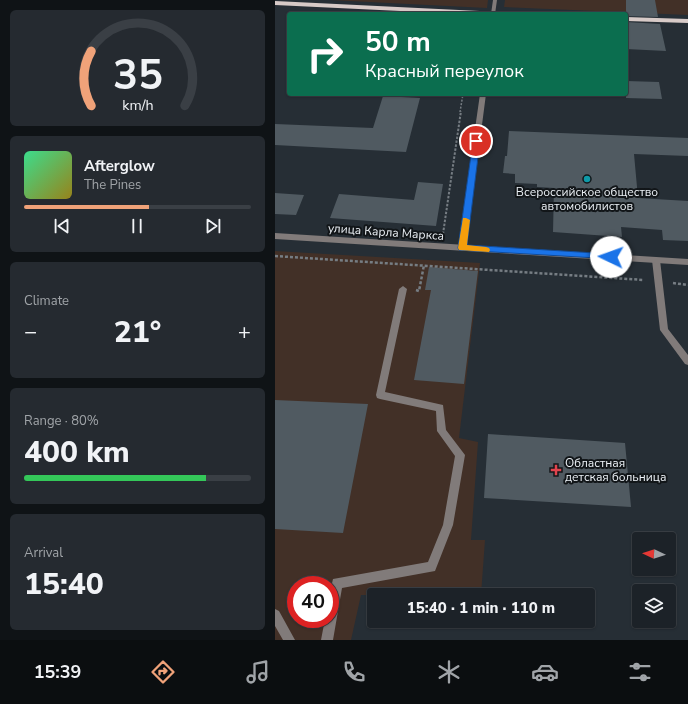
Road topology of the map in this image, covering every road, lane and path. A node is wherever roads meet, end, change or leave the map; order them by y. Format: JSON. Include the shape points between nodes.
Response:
{"nodes":[{"id":1,"x":495,"y":0,"type":"edge"},
{"id":2,"x":275,"y":3,"type":"edge"},
{"id":3,"x":453,"y":12,"type":"edge"},
{"id":4,"x":493,"y":12,"type":"edge"},
{"id":5,"x":628,"y":19,"type":"edge"},
{"id":6,"x":688,"y":21,"type":"edge"},
{"id":7,"x":463,"y":96,"type":"edge"},
{"id":8,"x":483,"y":96,"type":"edge"},
{"id":9,"x":443,"y":235,"type":"dead end"},
{"id":10,"x":275,"y":236,"type":"edge"},
{"id":11,"x":462,"y":248,"type":"junction"},
{"id":12,"x":275,"y":256,"type":"edge"},
{"id":13,"x":655,"y":260,"type":"junction"},
{"id":14,"x":688,"y":262,"type":"edge"},
{"id":15,"x":424,"y":265,"type":"junction"},
{"id":16,"x":658,"y":281,"type":"junction"},
{"id":17,"x":688,"y":285,"type":"edge"},
{"id":18,"x":403,"y":289,"type":"joint"},
{"id":19,"x":688,"y":361,"type":"edge"},
{"id":20,"x":275,"y":615,"type":"edge"},
{"id":21,"x":289,"y":640,"type":"edge"},
{"id":22,"x":327,"y":640,"type":"edge"}],
"edges":[{"from":1,"to":4,"type":"street"},
{"from":2,"to":3,"type":"main road"},
{"from":5,"to":6,"type":"main road"},
{"from":7,"to":9,"type":"path"},
{"from":8,"to":11,"type":"street"},
{"from":10,"to":11,"type":"street","name":"улица Карла Маркса"},
{"from":11,"to":13,"type":"street","name":"улица Карла Маркса"},
{"from":12,"to":15,"type":"path"},
{"from":13,"to":14,"type":"street","name":"улица Карла Маркса"},
{"from":13,"to":16,"type":"street"},
{"from":15,"to":16,"type":"path"},
{"from":15,"to":18,"type":"path","via":[[419,291]]},
{"from":16,"to":17,"type":"path"},
{"from":16,"to":19,"type":"street","via":[[664,330]]},
{"from":18,"to":22,"type":"street","via":[[380,395],[441,408],[442,432],[460,454],[448,525],[431,566],[337,583]]},
{"from":20,"to":21,"type":"street"}]}
